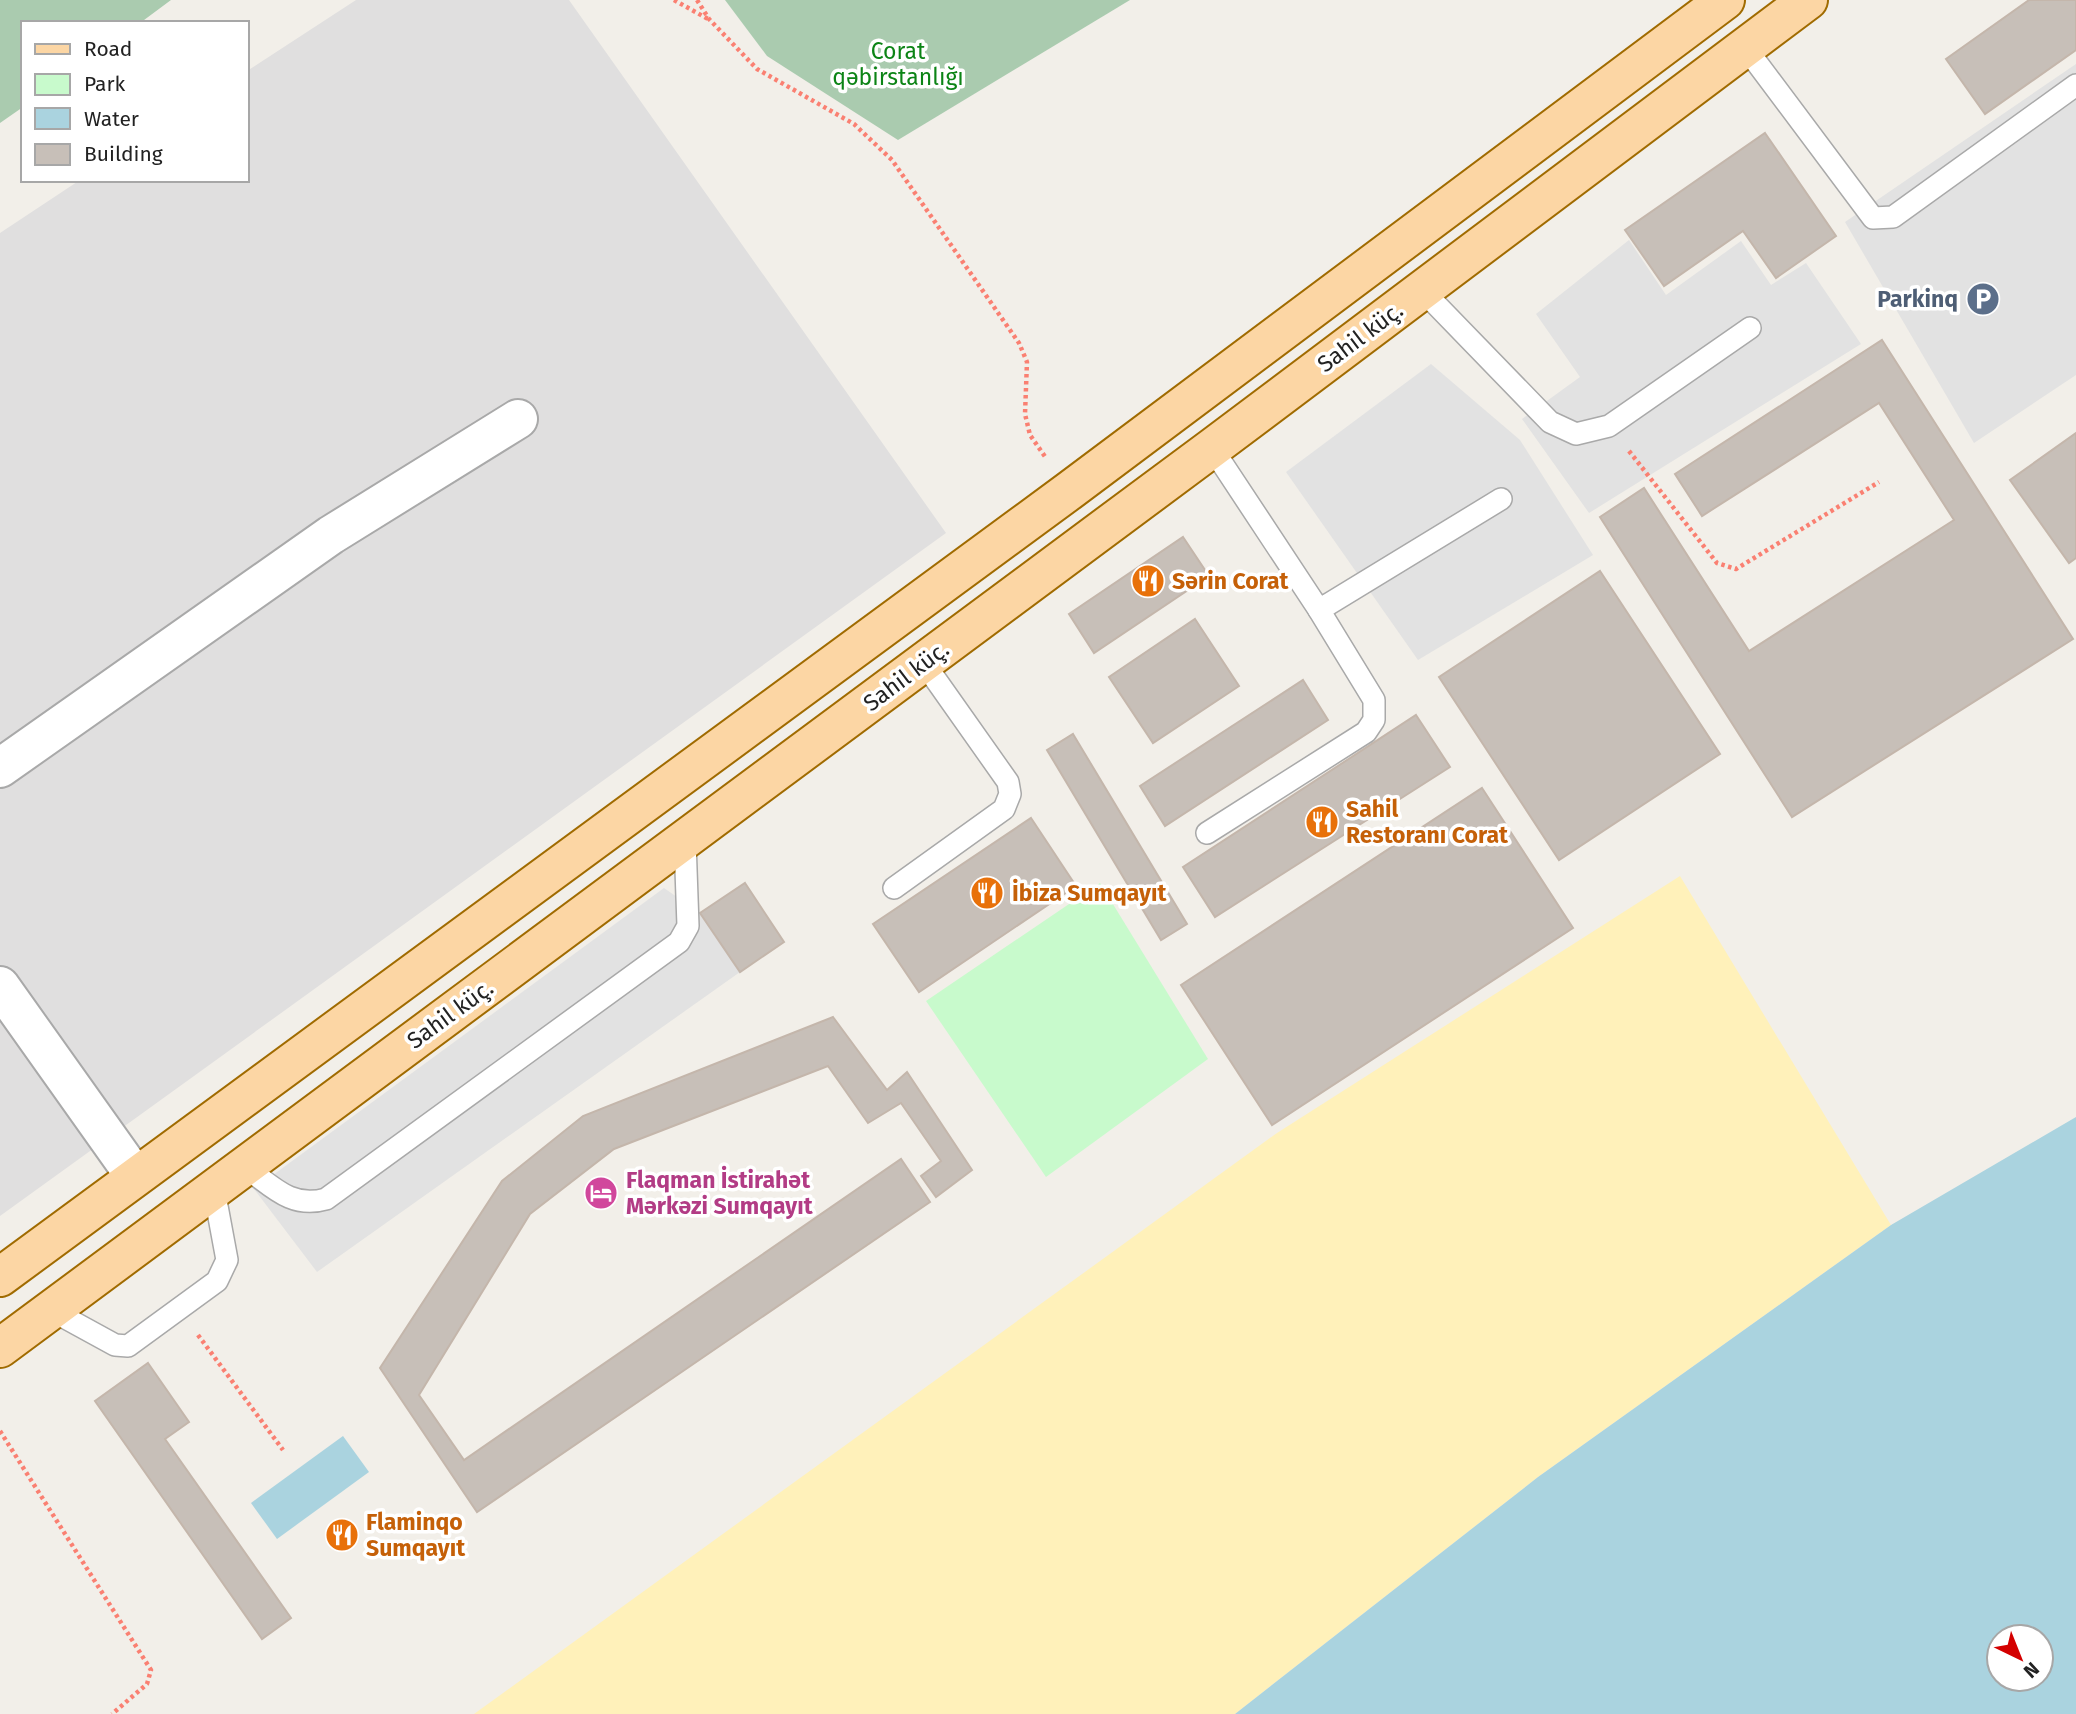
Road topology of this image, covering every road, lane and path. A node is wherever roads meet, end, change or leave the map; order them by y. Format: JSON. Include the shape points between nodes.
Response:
{"nodes":[{"id":1,"x":674,"y":0,"type":"edge"},
{"id":2,"x":697,"y":0,"type":"edge"},
{"id":3,"x":1725,"y":0,"type":"edge"},
{"id":4,"x":1808,"y":0,"type":"edge"},
{"id":5,"x":709,"y":19,"type":"junction"},
{"id":6,"x":1745,"y":47,"type":"junction"},
{"id":7,"x":2076,"y":85,"type":"edge"},
{"id":8,"x":1422,"y":290,"type":"junction"},
{"id":9,"x":1750,"y":328,"type":"dead end"},
{"id":10,"x":518,"y":419,"type":"dead end"},
{"id":11,"x":1609,"y":426,"type":"junction"},
{"id":12,"x":1212,"y":448,"type":"junction"},
{"id":13,"x":1879,"y":482,"type":"dead end"},
{"id":14,"x":1069,"y":491,"type":"junction"},
{"id":15,"x":1501,"y":499,"type":"dead end"},
{"id":16,"x":1319,"y":610,"type":"junction"},
{"id":17,"x":924,"y":663,"type":"junction"},
{"id":18,"x":0,"y":768,"type":"edge"},
{"id":19,"x":1207,"y":833,"type":"dead end"},
{"id":20,"x":685,"y":841,"type":"junction"},
{"id":21,"x":894,"y":888,"type":"dead end"},
{"id":22,"x":0,"y":986,"type":"edge"},
{"id":23,"x":244,"y":1166,"type":"junction"},
{"id":24,"x":135,"y":1176,"type":"junction"},
{"id":25,"x":214,"y":1190,"type":"junction"},
{"id":26,"x":0,"y":1277,"type":"edge"},
{"id":27,"x":179,"y":1309,"type":"junction"},
{"id":28,"x":51,"y":1310,"type":"junction"},
{"id":29,"x":0,"y":1348,"type":"edge"},
{"id":30,"x":0,"y":1431,"type":"edge"},
{"id":31,"x":283,"y":1450,"type":"dead end"},
{"id":32,"x":112,"y":1714,"type":"edge"}],
"edges":[{"from":1,"to":5,"type":"path"},
{"from":2,"to":5,"type":"path"},
{"from":3,"to":14,"type":"main road"},
{"from":4,"to":6,"type":"main road","name":"Sahil küç."},
{"from":5,"to":14,"type":"path","via":[[757,69],[855,124],[892,160],[1019,342],[1027,362],[1025,414],[1030,435]]},
{"from":6,"to":7,"type":"lane","via":[[1873,218],[1893,217]]},
{"from":6,"to":8,"type":"main road","name":"Sahil küç."},
{"from":8,"to":11,"type":"lane","via":[[1550,422],[1576,434]]},
{"from":8,"to":12,"type":"main road","name":"Sahil küç."},
{"from":9,"to":11,"type":"lane"},
{"from":10,"to":18,"type":"street","via":[[331,535]]},
{"from":11,"to":13,"type":"path","via":[[1717,563],[1736,569]]},
{"from":12,"to":16,"type":"lane"},
{"from":12,"to":17,"type":"main road","name":"Sahil küç."},
{"from":14,"to":24,"type":"main road"},
{"from":15,"to":16,"type":"lane"},
{"from":16,"to":19,"type":"lane","via":[[1374,700],[1374,720],[1366,732]]},
{"from":17,"to":20,"type":"main road","name":"Sahil küç."},
{"from":17,"to":21,"type":"lane","via":[[1008,782],[1010,794],[1004,809]]},
{"from":20,"to":23,"type":"main road","name":"Sahil küç."},
{"from":20,"to":23,"type":"lane","via":[[688,926],[679,942],[326,1199],[307,1205],[287,1197]]},
{"from":22,"to":24,"type":"street"},
{"from":23,"to":25,"type":"main road","name":"Sahil küç."},
{"from":24,"to":26,"type":"main road"},
{"from":25,"to":27,"type":"lane","via":[[228,1260],[218,1281]]},
{"from":25,"to":28,"type":"main road","name":"Sahil küç."},
{"from":27,"to":28,"type":"lane","via":[[128,1346],[115,1345]]},
{"from":27,"to":31,"type":"path"},
{"from":28,"to":29,"type":"main road","name":"Sahil küç."},
{"from":30,"to":32,"type":"path","via":[[151,1670],[147,1684]]}]}
